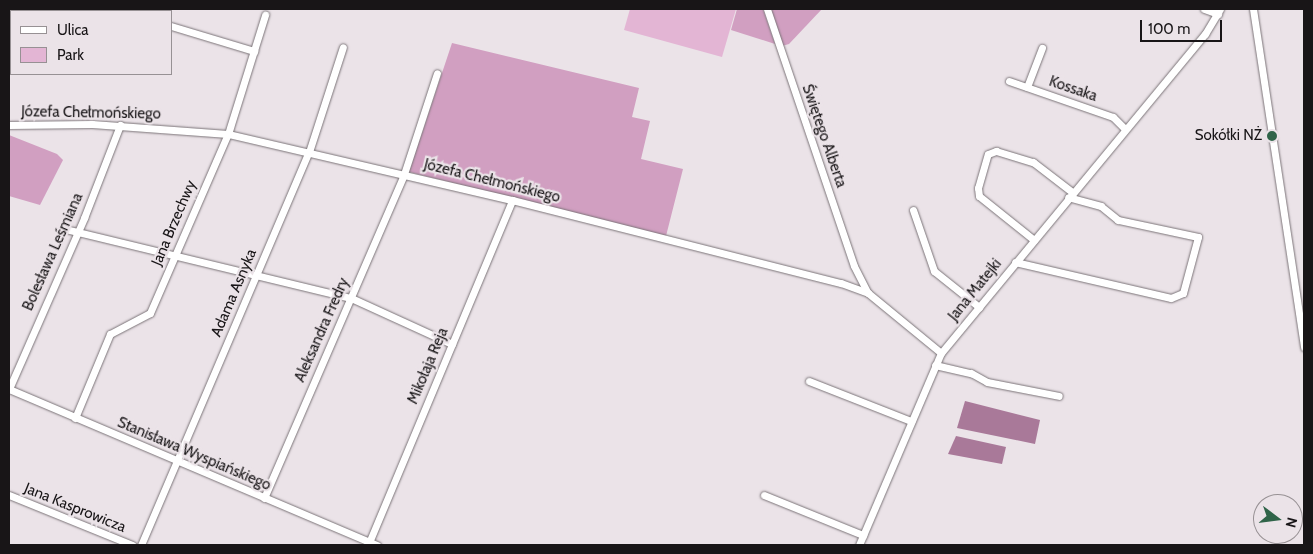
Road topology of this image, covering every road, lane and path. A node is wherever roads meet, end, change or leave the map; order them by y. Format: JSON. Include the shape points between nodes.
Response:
{"nodes":[{"id":1,"x":767,"y":9,"type":"edge"},
{"id":2,"x":1204,"y":9,"type":"edge"},
{"id":3,"x":1253,"y":9,"type":"edge"},
{"id":4,"x":1219,"y":11,"type":"edge"},
{"id":5,"x":266,"y":15,"type":"dead end"},
{"id":6,"x":172,"y":26,"type":"edge"},
{"id":7,"x":343,"y":47,"type":"dead end"},
{"id":8,"x":1042,"y":48,"type":"dead end"},
{"id":9,"x":254,"y":50,"type":"junction"},
{"id":10,"x":437,"y":73,"type":"dead end"},
{"id":11,"x":1009,"y":81,"type":"dead end"},
{"id":12,"x":1027,"y":87,"type":"junction"},
{"id":13,"x":9,"y":125,"type":"edge"},
{"id":14,"x":120,"y":125,"type":"junction"},
{"id":15,"x":1125,"y":128,"type":"junction"},
{"id":16,"x":228,"y":134,"type":"junction"},
{"id":17,"x":309,"y":152,"type":"junction"},
{"id":18,"x":404,"y":174,"type":"junction"},
{"id":19,"x":1070,"y":195,"type":"junction"},
{"id":20,"x":512,"y":200,"type":"junction"},
{"id":21,"x":913,"y":210,"type":"dead end"},
{"id":22,"x":65,"y":229,"type":"dead end"},
{"id":23,"x":76,"y":231,"type":"junction"},
{"id":24,"x":1034,"y":240,"type":"junction"},
{"id":25,"x":176,"y":254,"type":"junction"},
{"id":26,"x":1015,"y":262,"type":"junction"},
{"id":27,"x":856,"y":272,"type":"junction"},
{"id":28,"x":257,"y":274,"type":"junction"},
{"id":29,"x":845,"y":285,"type":"junction"},
{"id":30,"x":868,"y":293,"type":"junction"},
{"id":31,"x":351,"y":298,"type":"junction"},
{"id":32,"x":979,"y":307,"type":"junction"},
{"id":33,"x":452,"y":344,"type":"junction"},
{"id":34,"x":1304,"y":348,"type":"edge"},
{"id":35,"x":941,"y":353,"type":"junction"},
{"id":36,"x":935,"y":365,"type":"junction"},
{"id":37,"x":809,"y":381,"type":"dead end"},
{"id":38,"x":9,"y":389,"type":"edge"},
{"id":39,"x":1058,"y":396,"type":"dead end"},
{"id":40,"x":75,"y":418,"type":"junction"},
{"id":41,"x":911,"y":421,"type":"junction"},
{"id":42,"x":177,"y":462,"type":"junction"},
{"id":43,"x":9,"y":495,"type":"edge"},
{"id":44,"x":764,"y":495,"type":"dead end"},
{"id":45,"x":264,"y":498,"type":"junction"},
{"id":46,"x":863,"y":535,"type":"junction"},
{"id":47,"x":371,"y":544,"type":"edge"},
{"id":48,"x":132,"y":545,"type":"edge"},
{"id":49,"x":141,"y":545,"type":"edge"},
{"id":50,"x":859,"y":545,"type":"edge"}],
"edges":[{"from":1,"to":27,"type":"street","name":"Świętego Alberta"},
{"from":2,"to":4,"type":"street"},
{"from":3,"to":34,"type":"street"},
{"from":4,"to":15,"type":"street","name":"Jana Matejki","via":[[1164,84]]},
{"from":5,"to":9,"type":"street","name":"Jana Brzechwy"},
{"from":6,"to":9,"type":"street"},
{"from":7,"to":17,"type":"street","name":"Adama Asnyka"},
{"from":8,"to":12,"type":"street"},
{"from":9,"to":16,"type":"street","name":"Jana Brzechwy"},
{"from":10,"to":18,"type":"street","name":"Aleksandra Fredry"},
{"from":11,"to":12,"type":"street","name":"Kossaka"},
{"from":12,"to":15,"type":"street","name":"Kossaka","via":[[1113,117]]},
{"from":13,"to":14,"type":"street","name":"Józefa Chełmońskiego"},
{"from":14,"to":16,"type":"street","name":"Józefa Chełmońskiego"},
{"from":14,"to":23,"type":"street","name":"Bolesława Leśmiana"},
{"from":15,"to":19,"type":"street","name":"Jana Matejki"},
{"from":16,"to":17,"type":"street","name":"Józefa Chełmońskiego"},
{"from":16,"to":25,"type":"street","name":"Jana Brzechwy"},
{"from":17,"to":18,"type":"street","name":"Józefa Chełmońskiego"},
{"from":17,"to":28,"type":"street","name":"Adama Asnyka"},
{"from":18,"to":20,"type":"street","name":"Józefa Chełmońskiego"},
{"from":18,"to":31,"type":"street","name":"Aleksandra Fredry"},
{"from":19,"to":24,"type":"street","name":"Jana Matejki"},
{"from":19,"to":24,"type":"street","via":[[1033,162],[996,151],[988,154],[978,188],[979,196]]},
{"from":19,"to":26,"type":"street","via":[[1101,206],[1118,220],[1198,237],[1183,293],[1171,298]]},
{"from":20,"to":29,"type":"street","name":"Józefa Chełmońskiego"},
{"from":20,"to":33,"type":"street","name":"Mikołaja Reja"},
{"from":21,"to":32,"type":"street","via":[[934,271]]},
{"from":22,"to":23,"type":"street"},
{"from":23,"to":25,"type":"street"},
{"from":23,"to":38,"type":"street","name":"Bolesława Leśmiana"},
{"from":24,"to":26,"type":"street","name":"Jana Matejki"},
{"from":25,"to":28,"type":"street"},
{"from":25,"to":40,"type":"street","name":"Jana Brzechwy","via":[[150,313],[110,334]]},
{"from":26,"to":32,"type":"street","name":"Jana Matejki"},
{"from":27,"to":29,"type":"street","via":[[853,281]]},
{"from":27,"to":30,"type":"street","name":"Świętego Alberta"},
{"from":28,"to":31,"type":"street"},
{"from":28,"to":42,"type":"street","name":"Adama Asnyka"},
{"from":29,"to":30,"type":"street","name":"Józefa Chełmońskiego"},
{"from":30,"to":35,"type":"street","name":"Józefa Chełmońskiego"},
{"from":31,"to":33,"type":"street"},
{"from":31,"to":45,"type":"street","name":"Aleksandra Fredry"},
{"from":32,"to":35,"type":"street","name":"Jana Matejki"},
{"from":33,"to":47,"type":"street","name":"Mikołaja Reja"},
{"from":35,"to":36,"type":"street","name":"Jana Matejki"},
{"from":36,"to":39,"type":"street","via":[[972,374],[987,382]]},
{"from":36,"to":41,"type":"street","name":"Jana Matejki"},
{"from":37,"to":41,"type":"street"},
{"from":38,"to":40,"type":"street","name":"Stanisława Wyspiańskiego"},
{"from":40,"to":42,"type":"street","name":"Stanisława Wyspiańskiego"},
{"from":41,"to":46,"type":"street","name":"Jana Matejki"},
{"from":42,"to":45,"type":"street","name":"Stanisława Wyspiańskiego"},
{"from":42,"to":49,"type":"street","name":"Adama Asnyka"},
{"from":43,"to":48,"type":"street","name":"Jana Kasprowicza"},
{"from":44,"to":46,"type":"street"},
{"from":45,"to":47,"type":"street","name":"Stanisława Wyspiańskiego"},
{"from":46,"to":50,"type":"street","name":"Jana Matejki"}]}
